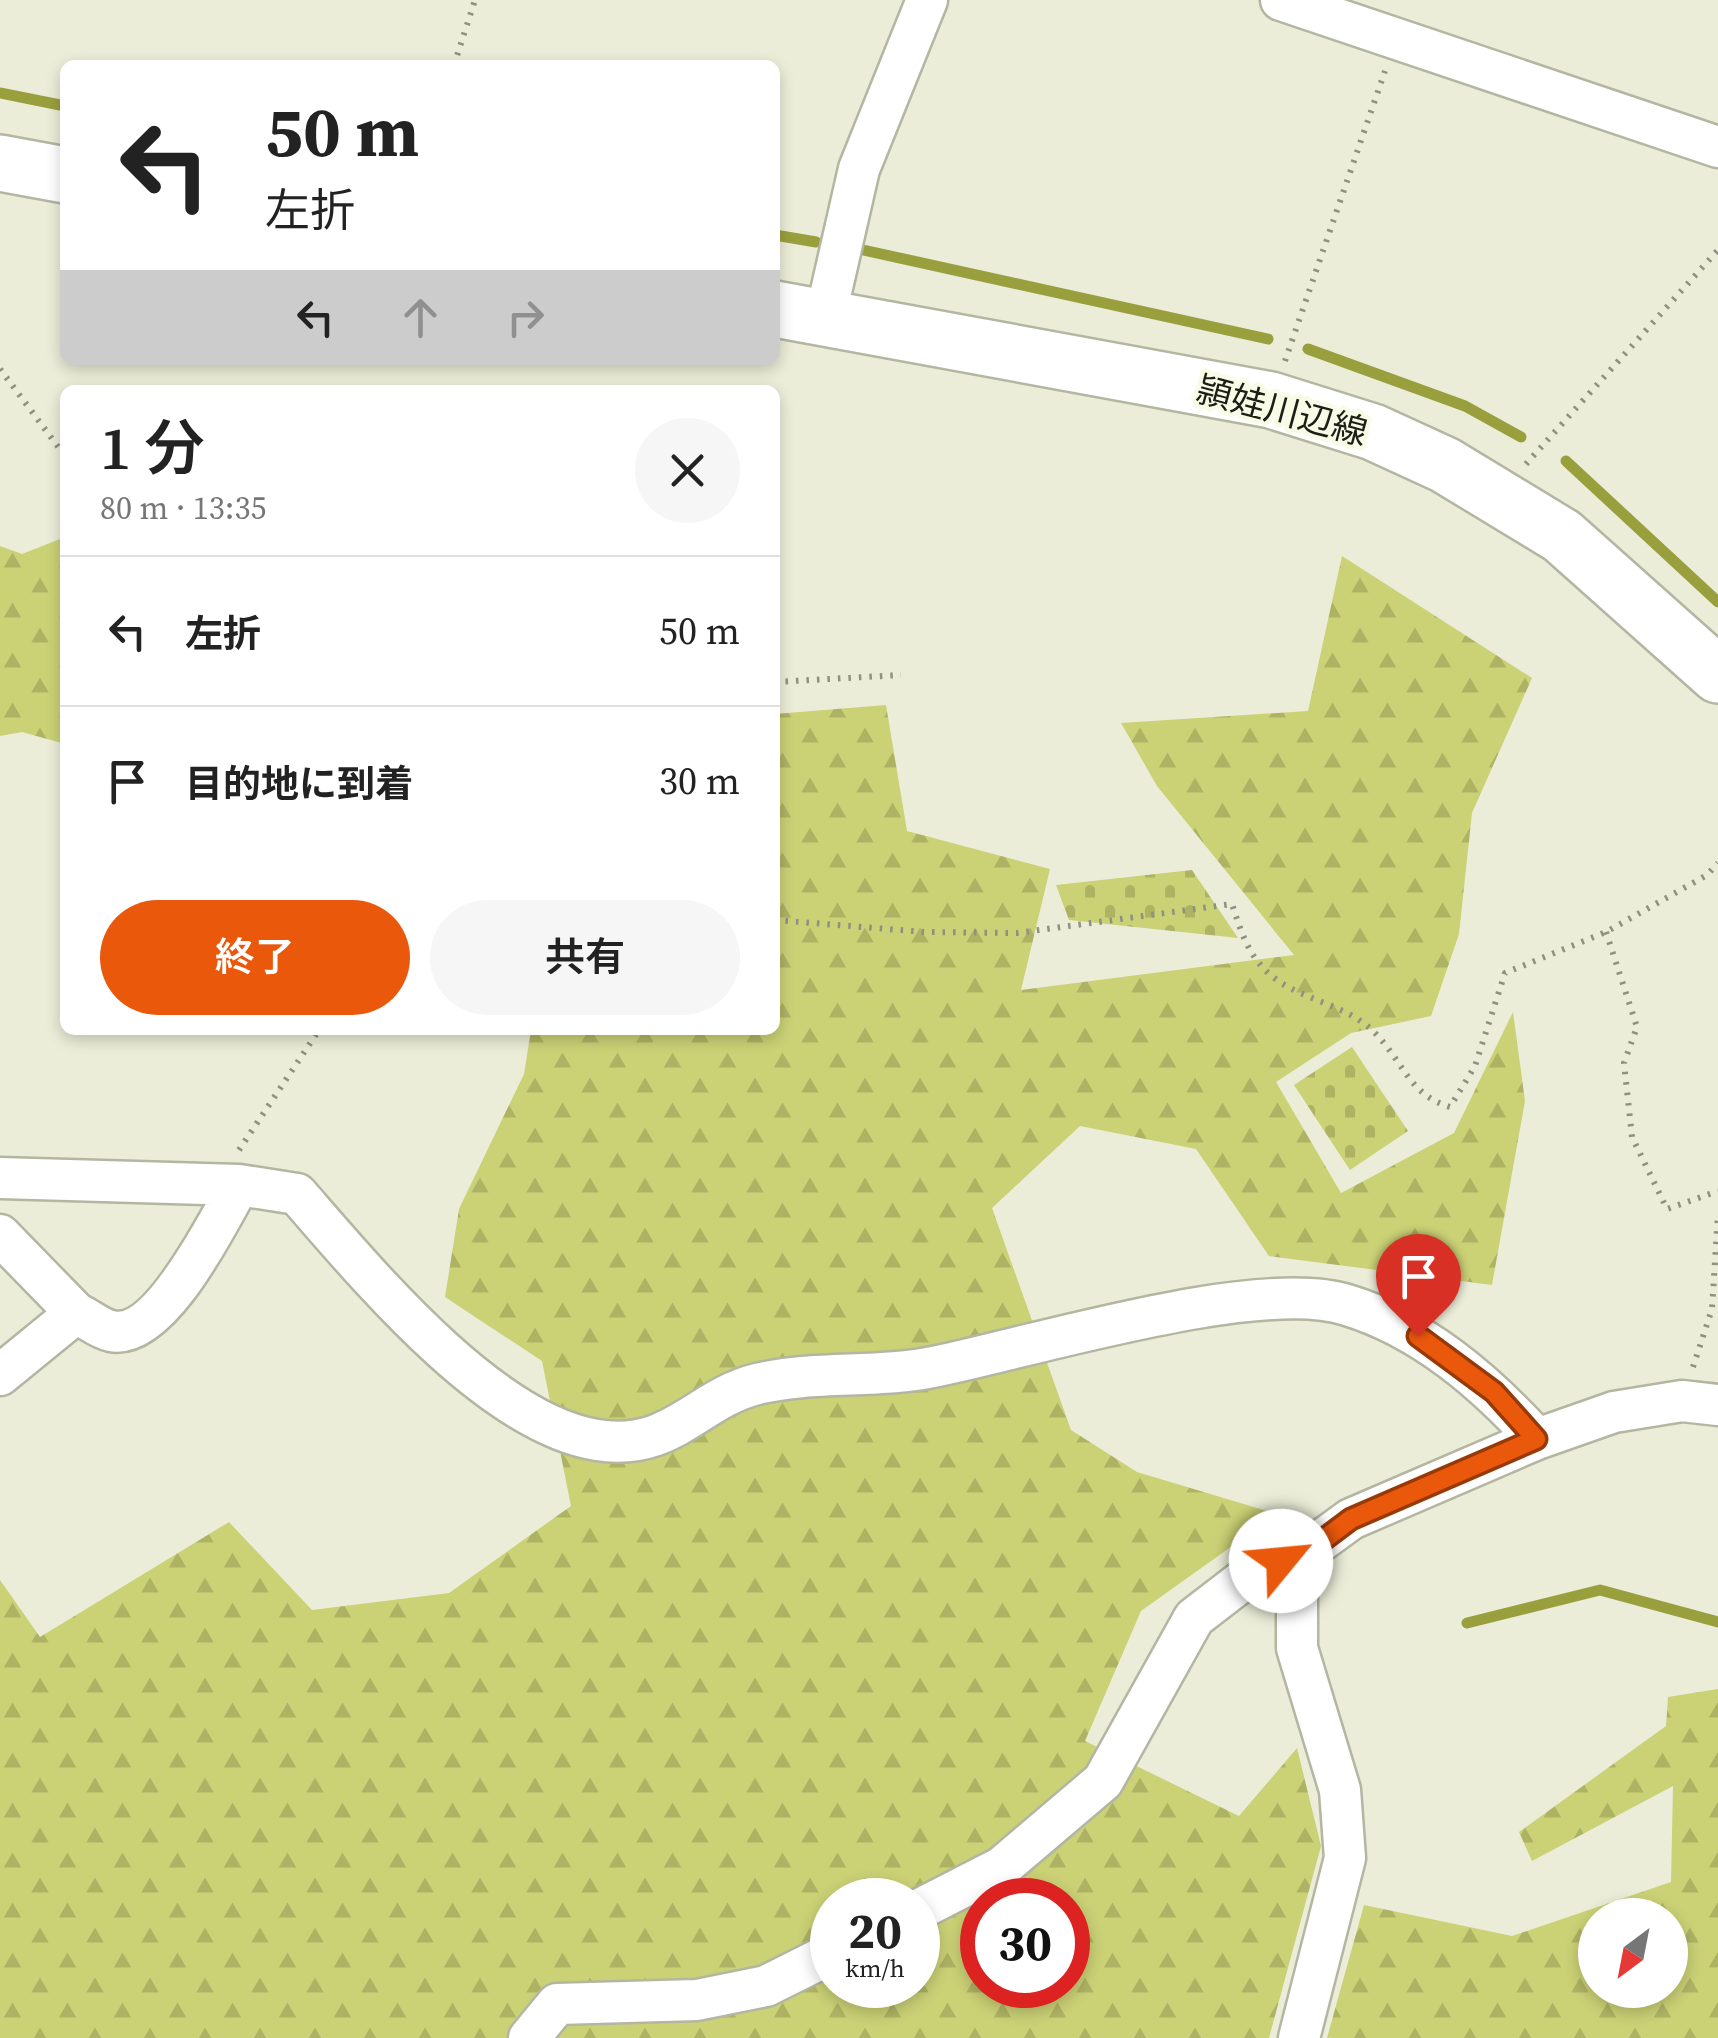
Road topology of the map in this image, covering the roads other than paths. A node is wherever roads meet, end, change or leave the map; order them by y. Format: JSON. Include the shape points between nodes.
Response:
{"nodes":[{"id":1,"x":927,"y":0,"type":"edge"},
{"id":2,"x":1282,"y":0,"type":"edge"},
{"id":3,"x":1718,"y":147,"type":"edge"},
{"id":4,"x":0,"y":162,"type":"edge"},
{"id":5,"x":60,"y":174,"type":"edge"},
{"id":6,"x":800,"y":313,"type":"edge"},
{"id":7,"x":1718,"y":675,"type":"edge"},
{"id":8,"x":0,"y":1178,"type":"edge"},
{"id":9,"x":239,"y":1185,"type":"junction"},
{"id":10,"x":0,"y":1235,"type":"edge"},
{"id":11,"x":76,"y":1313,"type":"junction"},
{"id":12,"x":0,"y":1375,"type":"edge"},
{"id":13,"x":1700,"y":1403,"type":"edge"},
{"id":14,"x":1536,"y":1439,"type":"junction"},
{"id":15,"x":1307,"y":1552,"type":"junction"},
{"id":16,"x":940,"y":1898,"type":"edge"},
{"id":17,"x":810,"y":1964,"type":"edge"},
{"id":18,"x":528,"y":2038,"type":"edge"},
{"id":19,"x":1299,"y":2038,"type":"edge"}],
"edges":[{"from":1,"to":6,"type":"street"},
{"from":2,"to":3,"type":"street"},
{"from":4,"to":5,"type":"main road"},
{"from":6,"to":7,"type":"main road","name":"頴娃川辺線","via":[[1271,400],[1373,432],[1499,495],[1562,536]]},
{"from":8,"to":9,"type":"street"},
{"from":9,"to":11,"type":"street","via":[[176,1291],[134,1328],[112,1332]]},
{"from":9,"to":14,"type":"street","via":[[297,1194],[384,1294],[480,1381],[555,1428],[598,1441],[657,1438],[752,1385],[931,1368],[1265,1299],[1345,1304],[1418,1336],[1494,1392]]},
{"from":10,"to":11,"type":"street"},
{"from":11,"to":12,"type":"street"},
{"from":13,"to":14,"type":"street","via":[[1614,1412]]},
{"from":14,"to":15,"type":"street","via":[[1351,1519]]},
{"from":15,"to":16,"type":"street","via":[[1255,1571],[1194,1618],[1103,1781],[1002,1866]]},
{"from":15,"to":19,"type":"street","via":[[1297,1578],[1297,1648],[1340,1790],[1345,1858]]},
{"from":17,"to":18,"type":"street","via":[[766,1986],[697,2000],[556,2004]]}]}
